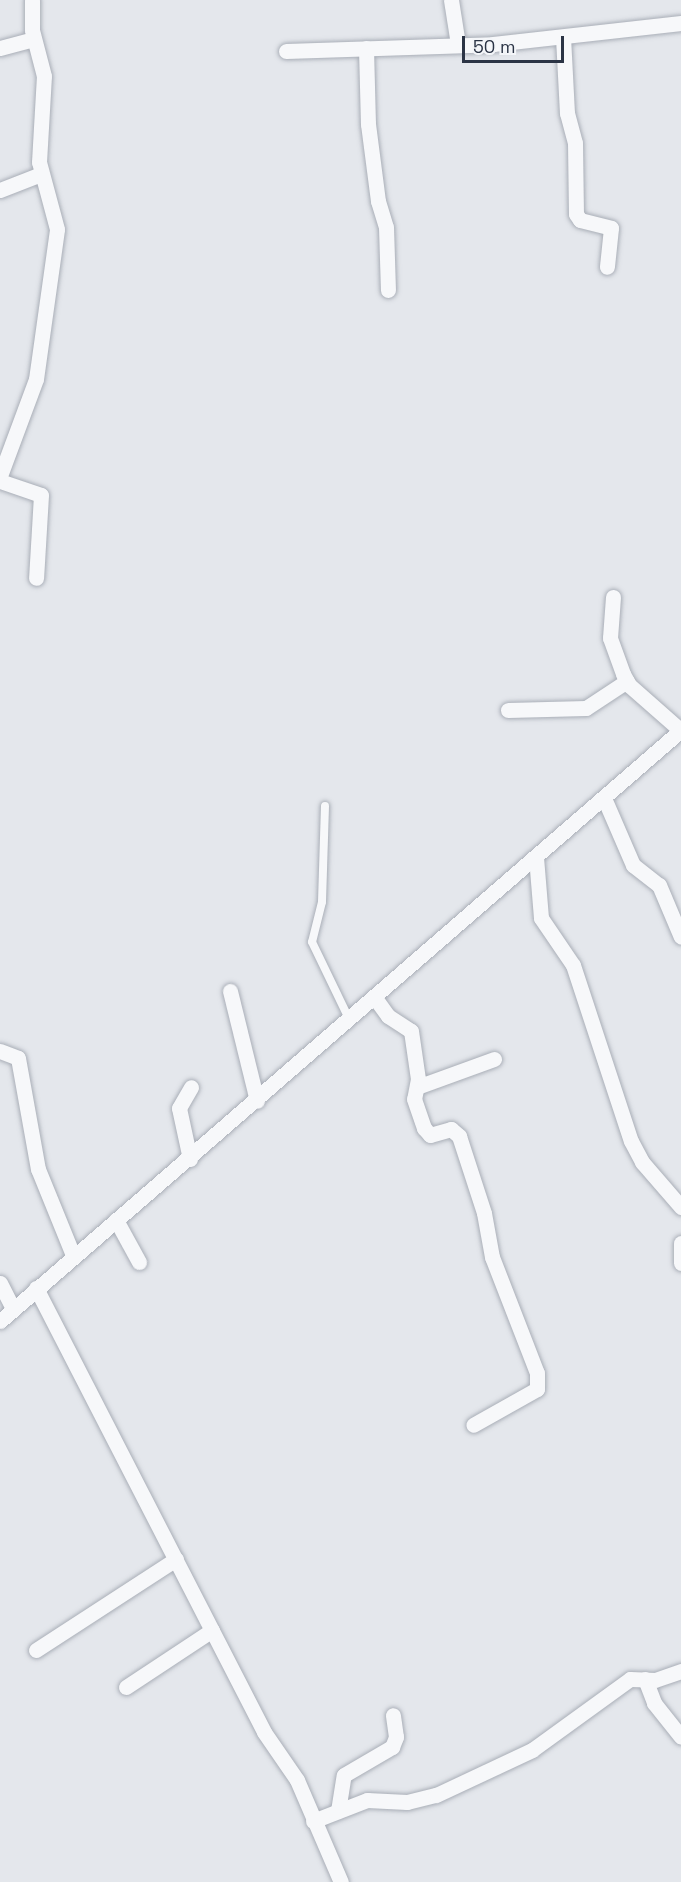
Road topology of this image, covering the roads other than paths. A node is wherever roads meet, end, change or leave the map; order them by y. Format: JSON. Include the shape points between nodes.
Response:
{"nodes":[{"id":1,"x":32,"y":0,"type":"edge"},
{"id":2,"x":450,"y":0,"type":"edge"},
{"id":3,"x":681,"y":23,"type":"edge"},
{"id":4,"x":563,"y":37,"type":"junction"},
{"id":5,"x":34,"y":39,"type":"junction"},
{"id":6,"x":458,"y":44,"type":"junction"},
{"id":7,"x":0,"y":48,"type":"edge"},
{"id":8,"x":366,"y":48,"type":"junction"},
{"id":9,"x":286,"y":51,"type":"dead end"},
{"id":10,"x":41,"y":174,"type":"junction"},
{"id":11,"x":0,"y":190,"type":"edge"},
{"id":12,"x":607,"y":267,"type":"dead end"},
{"id":13,"x":388,"y":290,"type":"dead end"},
{"id":14,"x":0,"y":476,"type":"edge"},
{"id":15,"x":0,"y":481,"type":"edge"},
{"id":16,"x":36,"y":578,"type":"dead end"},
{"id":17,"x":614,"y":597,"type":"dead end"},
{"id":18,"x":627,"y":681,"type":"junction"},
{"id":19,"x":508,"y":710,"type":"dead end"},
{"id":20,"x":681,"y":730,"type":"edge"},
{"id":21,"x":604,"y":798,"type":"junction"},
{"id":22,"x":325,"y":806,"type":"dead end"},
{"id":23,"x":536,"y":857,"type":"junction"},
{"id":24,"x":681,"y":937,"type":"edge"},
{"id":25,"x":230,"y":991,"type":"dead end"},
{"id":26,"x":375,"y":998,"type":"junction"},
{"id":27,"x":350,"y":1020,"type":"junction"},
{"id":28,"x":0,"y":1051,"type":"edge"},
{"id":29,"x":494,"y":1059,"type":"dead end"},
{"id":30,"x":191,"y":1087,"type":"dead end"},
{"id":31,"x":417,"y":1088,"type":"junction"},
{"id":32,"x":257,"y":1101,"type":"junction"},
{"id":33,"x":190,"y":1159,"type":"junction"},
{"id":34,"x":681,"y":1207,"type":"edge"},
{"id":35,"x":116,"y":1220,"type":"junction"},
{"id":36,"x":681,"y":1243,"type":"edge"},
{"id":37,"x":72,"y":1255,"type":"junction"},
{"id":38,"x":139,"y":1262,"type":"dead end"},
{"id":39,"x":681,"y":1263,"type":"edge"},
{"id":40,"x":0,"y":1283,"type":"edge"},
{"id":41,"x":36,"y":1288,"type":"junction"},
{"id":42,"x":13,"y":1309,"type":"junction"},
{"id":43,"x":0,"y":1321,"type":"edge"},
{"id":44,"x":473,"y":1425,"type":"dead end"},
{"id":45,"x":176,"y":1559,"type":"junction"},
{"id":46,"x":212,"y":1630,"type":"junction"},
{"id":47,"x":36,"y":1650,"type":"dead end"},
{"id":48,"x":681,"y":1671,"type":"edge"},
{"id":49,"x":645,"y":1679,"type":"junction"},
{"id":50,"x":126,"y":1687,"type":"dead end"},
{"id":51,"x":393,"y":1715,"type":"dead end"},
{"id":52,"x":681,"y":1737,"type":"edge"},
{"id":53,"x":338,"y":1810,"type":"junction"},
{"id":54,"x":313,"y":1821,"type":"junction"},
{"id":55,"x":341,"y":1882,"type":"edge"}],
"edges":[{"from":1,"to":5,"type":"street"},
{"from":2,"to":6,"type":"street"},
{"from":3,"to":4,"type":"street"},
{"from":4,"to":6,"type":"street"},
{"from":4,"to":12,"type":"street","via":[[567,113],[575,143],[576,214],[580,220],[611,228]]},
{"from":5,"to":7,"type":"street"},
{"from":5,"to":10,"type":"street","via":[[44,76]]},
{"from":6,"to":8,"type":"street"},
{"from":8,"to":9,"type":"street"},
{"from":8,"to":13,"type":"street","via":[[368,124],[379,205],[386,226]]},
{"from":10,"to":11,"type":"street"},
{"from":10,"to":14,"type":"street","via":[[56,239],[49,264],[36,379]]},
{"from":15,"to":16,"type":"street","via":[[41,495]]},
{"from":17,"to":18,"type":"street","via":[[609,638]]},
{"from":18,"to":19,"type":"street","via":[[586,708]]},
{"from":18,"to":20,"type":"street"},
{"from":20,"to":21,"type":"street"},
{"from":21,"to":23,"type":"street"},
{"from":21,"to":24,"type":"street","via":[[633,865],[659,885]]},
{"from":22,"to":27,"type":"lane","via":[[322,902],[312,942]]},
{"from":23,"to":26,"type":"street"},
{"from":23,"to":34,"type":"street","via":[[541,918],[573,965],[631,1141],[642,1162]]},
{"from":25,"to":32,"type":"street"},
{"from":26,"to":27,"type":"street"},
{"from":26,"to":31,"type":"street","via":[[388,1016],[411,1031]]},
{"from":27,"to":32,"type":"street"},
{"from":28,"to":37,"type":"street","via":[[18,1058],[38,1169]]},
{"from":29,"to":31,"type":"street"},
{"from":30,"to":33,"type":"street","via":[[179,1108]]},
{"from":31,"to":44,"type":"street","via":[[415,1105],[427,1132],[433,1135],[451,1129],[459,1136],[484,1213],[492,1257],[539,1381],[537,1389]]},
{"from":32,"to":33,"type":"street"},
{"from":33,"to":35,"type":"street"},
{"from":35,"to":37,"type":"street"},
{"from":35,"to":38,"type":"street"},
{"from":36,"to":39,"type":"street"},
{"from":37,"to":41,"type":"street"},
{"from":40,"to":42,"type":"street"},
{"from":41,"to":42,"type":"street"},
{"from":41,"to":45,"type":"street"},
{"from":42,"to":43,"type":"street"},
{"from":45,"to":46,"type":"street"},
{"from":45,"to":47,"type":"street"},
{"from":46,"to":50,"type":"street"},
{"from":46,"to":54,"type":"street","via":[[270,1742],[297,1780]]},
{"from":48,"to":49,"type":"street","via":[[655,1680]]},
{"from":49,"to":52,"type":"street","via":[[654,1702]]},
{"from":49,"to":53,"type":"street","via":[[630,1679],[532,1750],[475,1779],[424,1799],[367,1800]]},
{"from":51,"to":53,"type":"street","via":[[396,1737],[392,1747],[344,1774]]},
{"from":53,"to":54,"type":"street"},
{"from":54,"to":55,"type":"street"}]}
